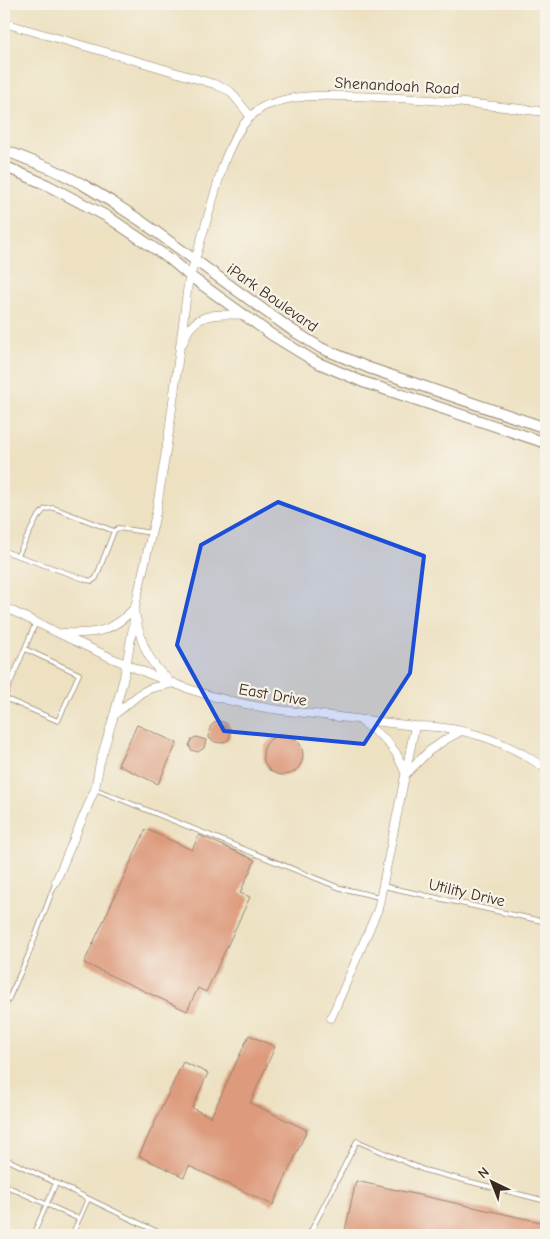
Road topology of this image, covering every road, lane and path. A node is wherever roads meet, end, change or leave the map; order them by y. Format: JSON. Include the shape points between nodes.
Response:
{"nodes":[{"id":1,"x":4,"y":23,"type":"edge"},
{"id":2,"x":546,"y":112,"type":"edge"},
{"id":3,"x":251,"y":117,"type":"junction"},
{"id":4,"x":4,"y":150,"type":"edge"},
{"id":5,"x":4,"y":166,"type":"edge"},
{"id":6,"x":194,"y":260,"type":"junction"},
{"id":7,"x":190,"y":276,"type":"junction"},
{"id":8,"x":244,"y":315,"type":"junction"},
{"id":9,"x":179,"y":351,"type":"junction"},
{"id":10,"x":546,"y":428,"type":"edge"},
{"id":11,"x":546,"y":443,"type":"edge"},
{"id":12,"x":114,"y":532,"type":"junction"},
{"id":13,"x":152,"y":534,"type":"junction"},
{"id":14,"x":4,"y":550,"type":"edge"},
{"id":15,"x":18,"y":555,"type":"junction"},
{"id":16,"x":4,"y":607,"type":"edge"},
{"id":17,"x":135,"y":607,"type":"junction"},
{"id":18,"x":36,"y":622,"type":"junction"},
{"id":19,"x":58,"y":633,"type":"junction"},
{"id":20,"x":25,"y":649,"type":"junction"},
{"id":21,"x":126,"y":664,"type":"junction"},
{"id":22,"x":174,"y":683,"type":"junction"},
{"id":23,"x":114,"y":715,"type":"junction"},
{"id":24,"x":360,"y":720,"type":"junction"},
{"id":25,"x":414,"y":726,"type":"junction"},
{"id":26,"x":461,"y":731,"type":"junction"},
{"id":27,"x":546,"y":770,"type":"edge"},
{"id":28,"x":406,"y":774,"type":"junction"},
{"id":29,"x":95,"y":789,"type":"junction"},
{"id":30,"x":56,"y":881,"type":"joint"},
{"id":31,"x":383,"y":886,"type":"junction"},
{"id":32,"x":381,"y":897,"type":"junction"},
{"id":33,"x":546,"y":922,"type":"edge"},
{"id":34,"x":4,"y":1009,"type":"edge"},
{"id":35,"x":330,"y":1018,"type":"dead end"},
{"id":36,"x":4,"y":1158,"type":"edge"},
{"id":37,"x":56,"y":1183,"type":"junction"},
{"id":38,"x":4,"y":1185,"type":"edge"},
{"id":39,"x":88,"y":1198,"type":"junction"},
{"id":40,"x":546,"y":1201,"type":"edge"},
{"id":41,"x":46,"y":1204,"type":"junction"},
{"id":42,"x":79,"y":1220,"type":"junction"},
{"id":43,"x":33,"y":1235,"type":"edge"},
{"id":44,"x":72,"y":1235,"type":"edge"},
{"id":45,"x":164,"y":1235,"type":"edge"},
{"id":46,"x":309,"y":1235,"type":"edge"}],
"edges":[{"from":1,"to":3,"type":"street","via":[[214,84],[230,91]]},
{"from":2,"to":3,"type":"street","name":"Shenandoah Road","via":[[453,101],[310,96],[281,100],[263,107]]},
{"from":3,"to":6,"type":"street","name":"Shenandoah Road","via":[[230,146]]},
{"from":4,"to":6,"type":"main road","name":"iPark Boulevard","via":[[52,169],[97,193]]},
{"from":5,"to":7,"type":"main road","name":"iPark Boulevard","via":[[108,217]]},
{"from":6,"to":7,"type":"street","name":"Shenandoah Road"},
{"from":6,"to":10,"type":"main road","name":"iPark Boulevard","via":[[321,348]]},
{"from":7,"to":8,"type":"main road","name":"iPark Boulevard"},
{"from":7,"to":9,"type":"street","name":"Shenandoah Road"},
{"from":8,"to":9,"type":"street","via":[[219,314],[197,321],[189,328]]},
{"from":8,"to":11,"type":"main road","name":"iPark Boulevard","via":[[301,353],[347,376]]},
{"from":9,"to":13,"type":"street","name":"Shenandoah Road"},
{"from":12,"to":13,"type":"lane","via":[[118,528]]},
{"from":12,"to":15,"type":"lane","via":[[54,508],[45,509]]},
{"from":12,"to":15,"type":"lane","via":[[92,581]]},
{"from":13,"to":17,"type":"street","name":"Shenandoah Road"},
{"from":14,"to":15,"type":"lane"},
{"from":16,"to":18,"type":"street","name":"East Drive"},
{"from":17,"to":19,"type":"street","via":[[127,617],[110,628]]},
{"from":17,"to":21,"type":"street","name":"Shenandoah Road"},
{"from":17,"to":22,"type":"street","via":[[139,633],[151,661]]},
{"from":18,"to":19,"type":"street","name":"East Drive"},
{"from":18,"to":20,"type":"lane"},
{"from":19,"to":21,"type":"street","name":"East Drive"},
{"from":20,"to":20,"type":"lane","via":[[4,698],[58,721],[79,674]]},
{"from":21,"to":22,"type":"street","name":"East Drive"},
{"from":21,"to":23,"type":"street","name":"Shenandoah Road"},
{"from":22,"to":23,"type":"street","via":[[141,693]]},
{"from":22,"to":24,"type":"street","name":"East Drive","via":[[259,707]]},
{"from":23,"to":29,"type":"street","name":"Shenandoah Road"},
{"from":24,"to":25,"type":"street","name":"East Drive"},
{"from":24,"to":28,"type":"street","via":[[385,739]]},
{"from":25,"to":26,"type":"street","name":"East Drive"},
{"from":25,"to":28,"type":"street"},
{"from":26,"to":27,"type":"street","name":"East Drive","via":[[494,740]]},
{"from":26,"to":28,"type":"street","via":[[429,752]]},
{"from":28,"to":31,"type":"street"},
{"from":29,"to":30,"type":"street","name":"Shenandoah Road"},
{"from":29,"to":32,"type":"lane","via":[[340,888]]},
{"from":30,"to":34,"type":"lane"},
{"from":31,"to":32,"type":"street"},
{"from":31,"to":33,"type":"lane","name":"Utility Drive"},
{"from":32,"to":35,"type":"street"},
{"from":36,"to":37,"type":"lane"},
{"from":37,"to":39,"type":"lane"},
{"from":37,"to":41,"type":"lane"},
{"from":38,"to":41,"type":"lane"},
{"from":39,"to":42,"type":"lane"},
{"from":39,"to":45,"type":"lane"},
{"from":40,"to":46,"type":"lane","via":[[424,1170],[357,1141]]},
{"from":41,"to":42,"type":"lane"},
{"from":41,"to":43,"type":"lane"},
{"from":42,"to":44,"type":"lane"}]}
